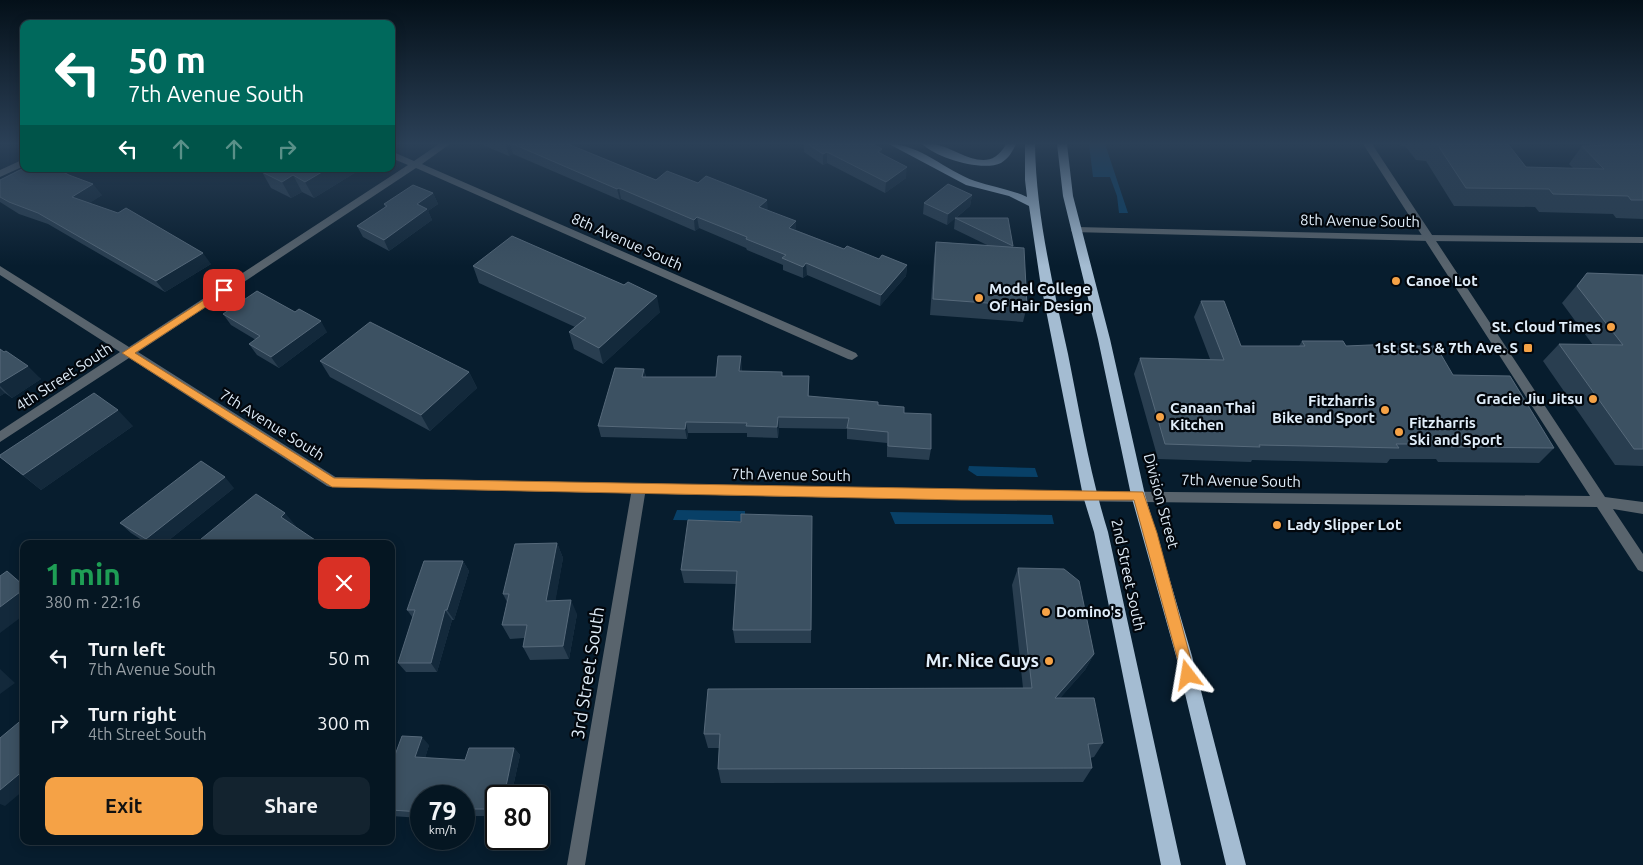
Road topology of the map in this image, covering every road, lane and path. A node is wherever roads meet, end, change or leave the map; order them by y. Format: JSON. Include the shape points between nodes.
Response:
{"nodes":[{"id":1,"x":385,"y":184,"type":"edge"},
{"id":2,"x":459,"y":184,"type":"edge"},
{"id":3,"x":975,"y":184,"type":"edge"},
{"id":4,"x":1031,"y":184,"type":"edge"},
{"id":5,"x":1067,"y":184,"type":"edge"},
{"id":6,"x":1393,"y":184,"type":"edge"},
{"id":7,"x":1034,"y":204,"type":"junction"},
{"id":8,"x":1076,"y":230,"type":"junction"},
{"id":9,"x":1428,"y":238,"type":"junction"},
{"id":10,"x":1643,"y":240,"type":"edge"},
{"id":11,"x":0,"y":270,"type":"edge"},
{"id":12,"x":128,"y":353,"type":"junction"},
{"id":13,"x":852,"y":356,"type":"dead end"},
{"id":14,"x":0,"y":437,"type":"edge"},
{"id":15,"x":638,"y":488,"type":"junction"},
{"id":16,"x":1090,"y":496,"type":"junction"},
{"id":17,"x":1138,"y":496,"type":"junction"},
{"id":18,"x":1600,"y":502,"type":"junction"},
{"id":19,"x":1643,"y":508,"type":"edge"},
{"id":20,"x":1643,"y":566,"type":"edge"},
{"id":21,"x":576,"y":865,"type":"edge"},
{"id":22,"x":1171,"y":865,"type":"edge"},
{"id":23,"x":1236,"y":865,"type":"edge"}],
"edges":[{"from":1,"to":12,"type":"street","name":"4th Street South"},
{"from":2,"to":13,"type":"street","name":"8th Avenue South"},
{"from":3,"to":7,"type":"highway","via":[[1014,194]]},
{"from":4,"to":7,"type":"highway","name":"2nd Street South"},
{"from":5,"to":8,"type":"highway","name":"Division Street"},
{"from":6,"to":9,"type":"street"},
{"from":7,"to":16,"type":"highway","name":"2nd Street South","via":[[1046,280]]},
{"from":8,"to":9,"type":"street","name":"8th Avenue South"},
{"from":8,"to":17,"type":"highway","name":"Division Street","via":[[1104,339]]},
{"from":9,"to":10,"type":"street","name":"8th Avenue South"},
{"from":9,"to":18,"type":"street"},
{"from":11,"to":12,"type":"street","name":"7th Avenue South"},
{"from":12,"to":14,"type":"street","name":"4th Street South"},
{"from":12,"to":15,"type":"street","name":"7th Avenue South","via":[[332,482]]},
{"from":15,"to":16,"type":"street","name":"7th Avenue South"},
{"from":15,"to":21,"type":"street","name":"3rd Street South"},
{"from":16,"to":17,"type":"street","name":"7th Avenue South"},
{"from":16,"to":22,"type":"highway","name":"2nd Street South","via":[[1101,532]]},
{"from":17,"to":18,"type":"street","name":"7th Avenue South"},
{"from":17,"to":23,"type":"highway","name":"Division Street","via":[[1184,656]]},
{"from":18,"to":19,"type":"street","name":"7th Avenue South"},
{"from":18,"to":20,"type":"street"}]}
